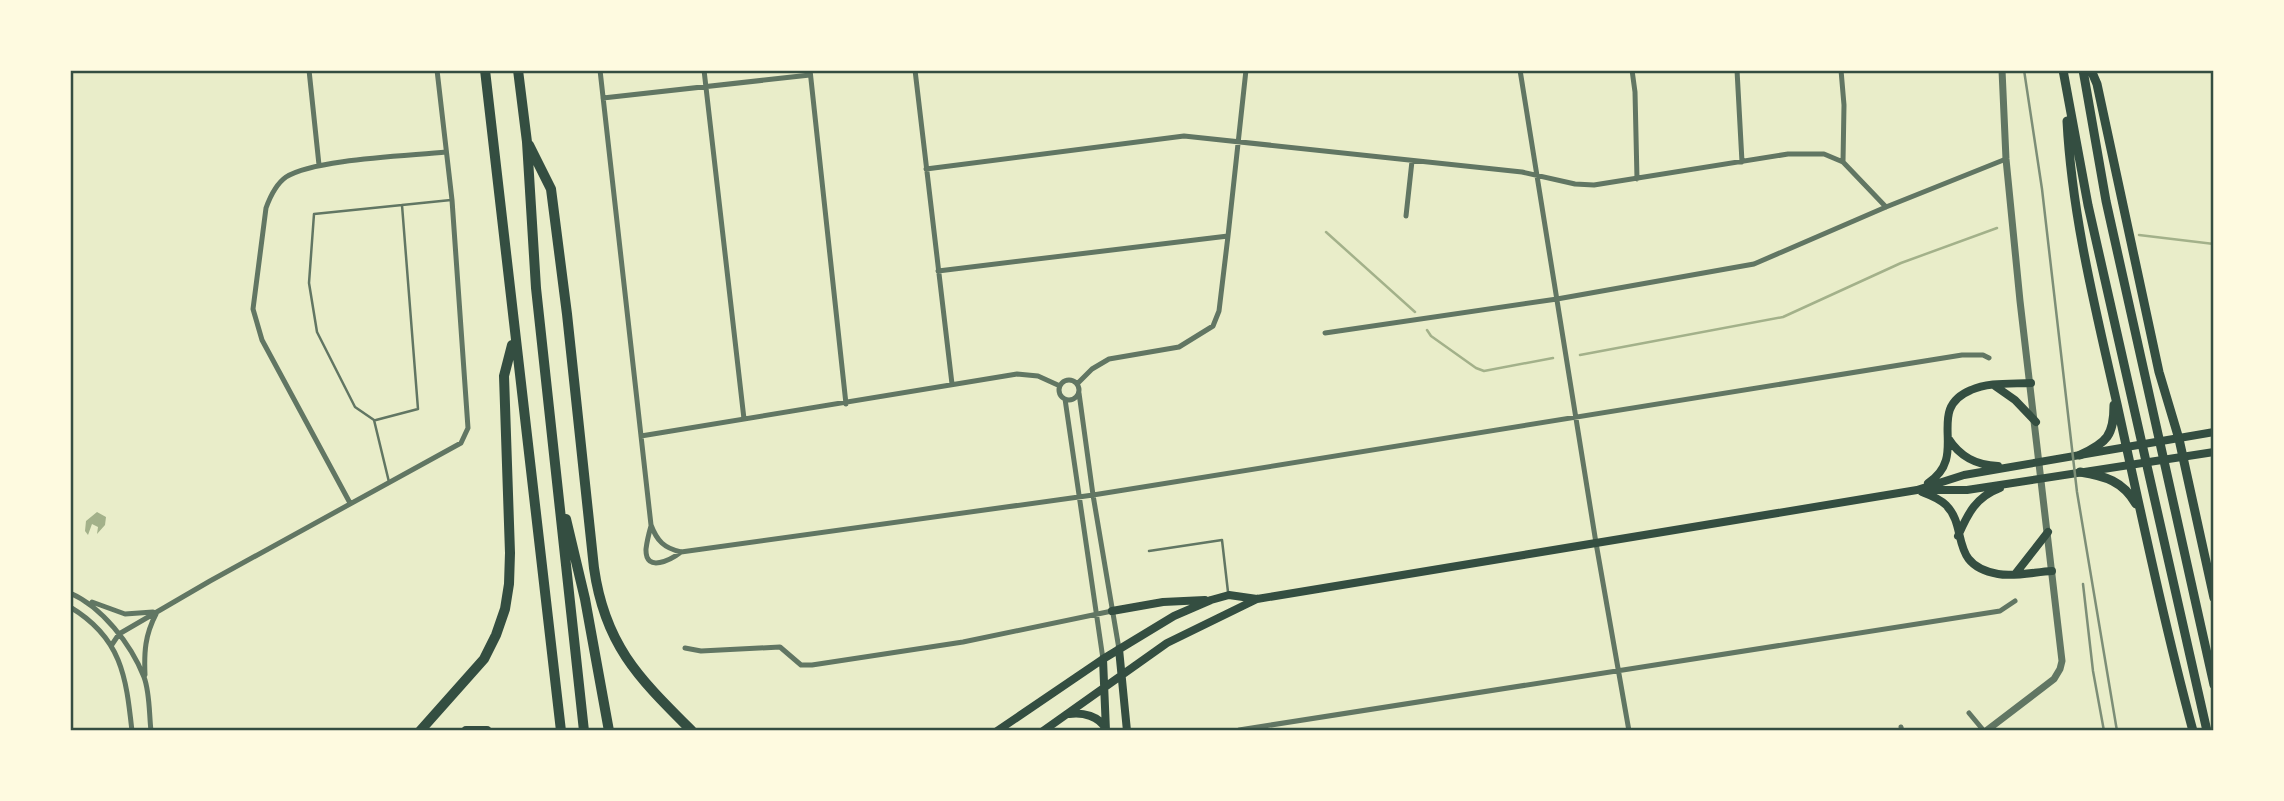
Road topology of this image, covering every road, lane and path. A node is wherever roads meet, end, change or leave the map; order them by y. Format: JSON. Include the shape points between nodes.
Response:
{"nodes":[{"id":1,"x":309,"y":70,"type":"edge"},
{"id":2,"x":437,"y":70,"type":"edge"},
{"id":3,"x":485,"y":70,"type":"edge"},
{"id":4,"x":518,"y":70,"type":"edge"},
{"id":5,"x":600,"y":70,"type":"edge"},
{"id":6,"x":704,"y":70,"type":"edge"},
{"id":7,"x":915,"y":70,"type":"edge"},
{"id":8,"x":1246,"y":70,"type":"edge"},
{"id":9,"x":1520,"y":70,"type":"edge"},
{"id":10,"x":1632,"y":70,"type":"edge"},
{"id":11,"x":1737,"y":70,"type":"edge"},
{"id":12,"x":1841,"y":70,"type":"edge"},
{"id":13,"x":2002,"y":70,"type":"edge"},
{"id":14,"x":2063,"y":70,"type":"edge"},
{"id":15,"x":2083,"y":70,"type":"edge"},
{"id":16,"x":2091,"y":70,"type":"edge"},
{"id":17,"x":810,"y":73,"type":"edge"},
{"id":18,"x":706,"y":88,"type":"junction"},
{"id":19,"x":2066,"y":88,"type":"junction"},
{"id":20,"x":603,"y":98,"type":"junction"},
{"id":21,"x":527,"y":142,"type":"junction"},
{"id":22,"x":1239,"y":143,"type":"junction"},
{"id":23,"x":446,"y":152,"type":"junction"},
{"id":24,"x":2006,"y":159,"type":"junction"},
{"id":25,"x":1412,"y":162,"type":"junction"},
{"id":26,"x":1742,"y":162,"type":"junction"},
{"id":27,"x":1843,"y":162,"type":"junction"},
{"id":28,"x":319,"y":165,"type":"junction"},
{"id":29,"x":926,"y":169,"type":"junction"},
{"id":30,"x":1538,"y":176,"type":"junction"},
{"id":31,"x":1637,"y":179,"type":"junction"},
{"id":32,"x":452,"y":200,"type":"junction"},
{"id":33,"x":402,"y":205,"type":"junction"},
{"id":34,"x":1886,"y":206,"type":"junction"},
{"id":35,"x":1406,"y":216,"type":"dead end"},
{"id":36,"x":1228,"y":236,"type":"junction"},
{"id":37,"x":938,"y":271,"type":"junction"},
{"id":38,"x":1557,"y":299,"type":"junction"},
{"id":39,"x":1325,"y":333,"type":"dead end"},
{"id":40,"x":514,"y":338,"type":"junction"},
{"id":41,"x":1989,"y":358,"type":"dead end"},
{"id":42,"x":2031,"y":383,"type":"junction"},
{"id":43,"x":951,"y":384,"type":"junction"},
{"id":44,"x":1077,"y":384,"type":"junction"},
{"id":45,"x":1060,"y":386,"type":"junction"},
{"id":46,"x":1995,"y":386,"type":"junction"},
{"id":47,"x":2114,"y":389,"type":"junction"},
{"id":48,"x":1079,"y":393,"type":"junction"},
{"id":49,"x":1065,"y":399,"type":"junction"},
{"id":50,"x":846,"y":404,"type":"junction"},
{"id":51,"x":1577,"y":415,"type":"junction"},
{"id":52,"x":744,"y":419,"type":"junction"},
{"id":53,"x":374,"y":420,"type":"junction"},
{"id":54,"x":2036,"y":422,"type":"junction"},
{"id":55,"x":2214,"y":432,"type":"edge"},
{"id":56,"x":641,"y":436,"type":"junction"},
{"id":57,"x":1948,"y":438,"type":"junction"},
{"id":58,"x":2179,"y":439,"type":"junction"},
{"id":59,"x":2130,"y":447,"type":"junction"},
{"id":60,"x":2214,"y":452,"type":"edge"},
{"id":61,"x":2080,"y":455,"type":"junction"},
{"id":62,"x":2183,"y":458,"type":"junction"},
{"id":63,"x":2134,"y":465,"type":"junction"},
{"id":64,"x":2012,"y":467,"type":"junction"},
{"id":65,"x":2080,"y":472,"type":"junction"},
{"id":66,"x":557,"y":479,"type":"junction"},
{"id":67,"x":389,"y":482,"type":"junction"},
{"id":68,"x":2016,"y":482,"type":"junction"},
{"id":69,"x":1917,"y":490,"type":"junction"},
{"id":70,"x":1093,"y":495,"type":"junction"},
{"id":71,"x":1079,"y":497,"type":"junction"},
{"id":72,"x":350,"y":503,"type":"junction"},
{"id":73,"x":2141,"y":514,"type":"junction"},
{"id":74,"x":651,"y":525,"type":"junction"},
{"id":75,"x":2048,"y":532,"type":"junction"},
{"id":76,"x":1958,"y":536,"type":"junction"},
{"id":77,"x":1596,"y":543,"type":"junction"},
{"id":78,"x":1149,"y":551,"type":"dead end"},
{"id":79,"x":681,"y":552,"type":"junction"},
{"id":80,"x":2052,"y":571,"type":"junction"},
{"id":81,"x":2016,"y":573,"type":"junction"},
{"id":82,"x":70,"y":593,"type":"edge"},
{"id":83,"x":1229,"y":595,"type":"junction"},
{"id":84,"x":1257,"y":598,"type":"junction"},
{"id":85,"x":2214,"y":598,"type":"edge"},
{"id":86,"x":1212,"y":600,"type":"junction"},
{"id":87,"x":88,"y":601,"type":"junction"},
{"id":88,"x":2015,"y":601,"type":"dead end"},
{"id":89,"x":70,"y":607,"type":"edge"},
{"id":90,"x":1112,"y":611,"type":"junction"},
{"id":91,"x":157,"y":612,"type":"junction"},
{"id":92,"x":1096,"y":614,"type":"junction"},
{"id":93,"x":119,"y":634,"type":"junction"},
{"id":94,"x":111,"y":646,"type":"junction"},
{"id":95,"x":685,"y":648,"type":"dead end"},
{"id":96,"x":1119,"y":649,"type":"junction"},
{"id":97,"x":1103,"y":659,"type":"junction"},
{"id":98,"x":1619,"y":670,"type":"junction"},
{"id":99,"x":1122,"y":674,"type":"junction"},
{"id":100,"x":145,"y":678,"type":"junction"},
{"id":101,"x":2214,"y":685,"type":"edge"},
{"id":102,"x":1105,"y":686,"type":"junction"},
{"id":103,"x":1969,"y":713,"type":"dead end"},
{"id":104,"x":1066,"y":714,"type":"junction"},
{"id":105,"x":1106,"y":730,"type":"edge"},
{"id":106,"x":1239,"y":730,"type":"edge"},
{"id":107,"x":132,"y":731,"type":"edge"},
{"id":108,"x":151,"y":731,"type":"edge"},
{"id":109,"x":420,"y":731,"type":"edge"},
{"id":110,"x":466,"y":731,"type":"edge"},
{"id":111,"x":487,"y":731,"type":"edge"},
{"id":112,"x":561,"y":731,"type":"edge"},
{"id":113,"x":584,"y":731,"type":"edge"},
{"id":114,"x":609,"y":731,"type":"edge"},
{"id":115,"x":692,"y":731,"type":"edge"},
{"id":116,"x":997,"y":731,"type":"edge"},
{"id":117,"x":1043,"y":731,"type":"edge"},
{"id":118,"x":1126,"y":731,"type":"edge"},
{"id":119,"x":1629,"y":731,"type":"edge"},
{"id":120,"x":1985,"y":731,"type":"edge"},
{"id":121,"x":2193,"y":731,"type":"edge"},
{"id":122,"x":2207,"y":731,"type":"edge"}],
"edges":[{"from":1,"to":28,"type":"street"},
{"from":2,"to":23,"type":"street"},
{"from":3,"to":40,"type":"highway"},
{"from":4,"to":21,"type":"highway"},
{"from":5,"to":20,"type":"street"},
{"from":6,"to":18,"type":"street"},
{"from":7,"to":29,"type":"street"},
{"from":8,"to":22,"type":"street"},
{"from":9,"to":30,"type":"street"},
{"from":10,"to":31,"type":"street"},
{"from":11,"to":26,"type":"street"},
{"from":12,"to":27,"type":"street"},
{"from":13,"to":24,"type":"street"},
{"from":14,"to":19,"type":"main road"},
{"from":15,"to":101,"type":"main road","via":[[2105,201]]},
{"from":16,"to":58,"type":"main road","via":[[2158,372]]},
{"from":17,"to":18,"type":"street"},
{"from":17,"to":50,"type":"street"},
{"from":18,"to":20,"type":"street"},
{"from":18,"to":52,"type":"street"},
{"from":19,"to":47,"type":"main road","via":[[2074,200]]},
{"from":19,"to":122,"type":"main road","via":[[2088,205]]},
{"from":20,"to":56,"type":"street"},
{"from":21,"to":66,"type":"highway","via":[[536,288]]},
{"from":21,"to":115,"type":"highway","via":[[551,189],[594,568],[603,608],[632,668]]},
{"from":22,"to":25,"type":"street"},
{"from":22,"to":29,"type":"street","via":[[1184,136]]},
{"from":22,"to":36,"type":"street"},
{"from":23,"to":28,"type":"street"},
{"from":23,"to":32,"type":"street"},
{"from":24,"to":34,"type":"street"},
{"from":24,"to":42,"type":"street"},
{"from":25,"to":30,"type":"street"},
{"from":25,"to":35,"type":"street"},
{"from":26,"to":27,"type":"street","via":[[1824,154]]},
{"from":26,"to":31,"type":"street"},
{"from":27,"to":34,"type":"street"},
{"from":28,"to":72,"type":"street","via":[[283,179],[271,194],[253,309],[262,341]]},
{"from":29,"to":37,"type":"street"},
{"from":30,"to":31,"type":"street","via":[[1594,185]]},
{"from":30,"to":38,"type":"street"},
{"from":32,"to":33,"type":"lane"},
{"from":32,"to":67,"type":"street","via":[[468,428],[461,443],[448,452]]},
{"from":33,"to":53,"type":"lane","via":[[418,409]]},
{"from":33,"to":53,"type":"lane","via":[[314,214],[309,284],[317,332],[355,407]]},
{"from":34,"to":38,"type":"street","via":[[1754,264]]},
{"from":36,"to":37,"type":"street"},
{"from":36,"to":44,"type":"street","via":[[1219,312],[1213,326],[1179,347],[1109,359]]},
{"from":37,"to":43,"type":"street"},
{"from":38,"to":39,"type":"street"},
{"from":38,"to":51,"type":"street"},
{"from":40,"to":109,"type":"highway","via":[[504,376],[510,553],[505,609],[484,659]]},
{"from":40,"to":112,"type":"highway"},
{"from":41,"to":51,"type":"street","via":[[1962,355]]},
{"from":42,"to":46,"type":"main road"},
{"from":42,"to":54,"type":"street"},
{"from":43,"to":45,"type":"street","via":[[1017,374],[1038,376]]},
{"from":43,"to":50,"type":"street"},
{"from":44,"to":45,"type":"street","via":[[1068,380]]},
{"from":44,"to":48,"type":"street"},
{"from":45,"to":49,"type":"street"},
{"from":46,"to":54,"type":"main road"},
{"from":46,"to":57,"type":"main road","via":[[1968,391],[1954,404],[1948,414]]},
{"from":47,"to":59,"type":"main road"},
{"from":47,"to":61,"type":"main road","via":[[2110,434],[2102,444]]},
{"from":48,"to":49,"type":"street","via":[[1074,399]]},
{"from":48,"to":70,"type":"street"},
{"from":49,"to":71,"type":"street"},
{"from":50,"to":52,"type":"street"},
{"from":51,"to":70,"type":"street"},
{"from":51,"to":77,"type":"street"},
{"from":52,"to":56,"type":"street"},
{"from":53,"to":67,"type":"lane"},
{"from":54,"to":75,"type":"street"},
{"from":55,"to":58,"type":"main road"},
{"from":56,"to":74,"type":"street"},
{"from":57,"to":64,"type":"main road","via":[[1960,453],[1977,463]]},
{"from":57,"to":69,"type":"main road","via":[[1945,467]]},
{"from":58,"to":59,"type":"main road"},
{"from":58,"to":62,"type":"main road"},
{"from":59,"to":61,"type":"main road"},
{"from":59,"to":63,"type":"main road"},
{"from":60,"to":62,"type":"main road"},
{"from":61,"to":64,"type":"main road"},
{"from":62,"to":63,"type":"main road"},
{"from":62,"to":85,"type":"main road"},
{"from":63,"to":65,"type":"main road"},
{"from":63,"to":73,"type":"main road"},
{"from":64,"to":69,"type":"main road"},
{"from":65,"to":68,"type":"main road"},
{"from":65,"to":73,"type":"main road","via":[[2119,483]]},
{"from":66,"to":113,"type":"highway"},
{"from":66,"to":114,"type":"highway"},
{"from":67,"to":72,"type":"street"},
{"from":68,"to":69,"type":"main road","via":[[1950,491]]},
{"from":68,"to":76,"type":"main road","via":[[1980,499]]},
{"from":69,"to":76,"type":"main road","via":[[1947,506]]},
{"from":69,"to":77,"type":"main road"},
{"from":70,"to":71,"type":"street"},
{"from":70,"to":90,"type":"street"},
{"from":71,"to":79,"type":"street"},
{"from":71,"to":92,"type":"street"},
{"from":72,"to":91,"type":"street"},
{"from":73,"to":121,"type":"main road"},
{"from":74,"to":79,"type":"street","via":[[662,545]]},
{"from":74,"to":79,"type":"street","via":[[646,549],[649,558],[664,563]]},
{"from":75,"to":80,"type":"street"},
{"from":75,"to":81,"type":"main road"},
{"from":76,"to":81,"type":"main road","via":[[1964,554],[1978,567],[1997,574]]},
{"from":77,"to":84,"type":"main road"},
{"from":77,"to":98,"type":"street"},
{"from":78,"to":83,"type":"lane","via":[[1222,540]]},
{"from":80,"to":81,"type":"main road"},
{"from":80,"to":120,"type":"street","via":[[2062,661],[2058,674]]},
{"from":82,"to":87,"type":"street"},
{"from":83,"to":84,"type":"main road"},
{"from":83,"to":86,"type":"main road"},
{"from":84,"to":99,"type":"main road","via":[[1183,634]]},
{"from":86,"to":90,"type":"main road"},
{"from":86,"to":96,"type":"main road"},
{"from":87,"to":91,"type":"street","via":[[125,614]]},
{"from":87,"to":93,"type":"street"},
{"from":88,"to":98,"type":"street","via":[[2000,611]]},
{"from":89,"to":94,"type":"street","via":[[88,619]]},
{"from":90,"to":92,"type":"street"},
{"from":90,"to":96,"type":"street"},
{"from":91,"to":93,"type":"street"},
{"from":91,"to":100,"type":"street","via":[[144,645]]},
{"from":92,"to":95,"type":"street","via":[[963,642],[812,665],[801,665],[780,647]]},
{"from":92,"to":97,"type":"street"},
{"from":93,"to":94,"type":"street"},
{"from":93,"to":100,"type":"street"},
{"from":94,"to":107,"type":"street","via":[[127,681]]},
{"from":96,"to":97,"type":"main road"},
{"from":96,"to":99,"type":"main road"},
{"from":97,"to":102,"type":"main road"},
{"from":97,"to":116,"type":"main road"},
{"from":98,"to":106,"type":"street"},
{"from":98,"to":119,"type":"street"},
{"from":99,"to":102,"type":"main road"},
{"from":99,"to":118,"type":"main road"},
{"from":100,"to":108,"type":"street"},
{"from":102,"to":104,"type":"main road"},
{"from":102,"to":105,"type":"main road"},
{"from":103,"to":120,"type":"street"},
{"from":104,"to":105,"type":"main road","via":[[1095,718]]},
{"from":104,"to":117,"type":"main road"},
{"from":110,"to":111,"type":"highway"}]}
